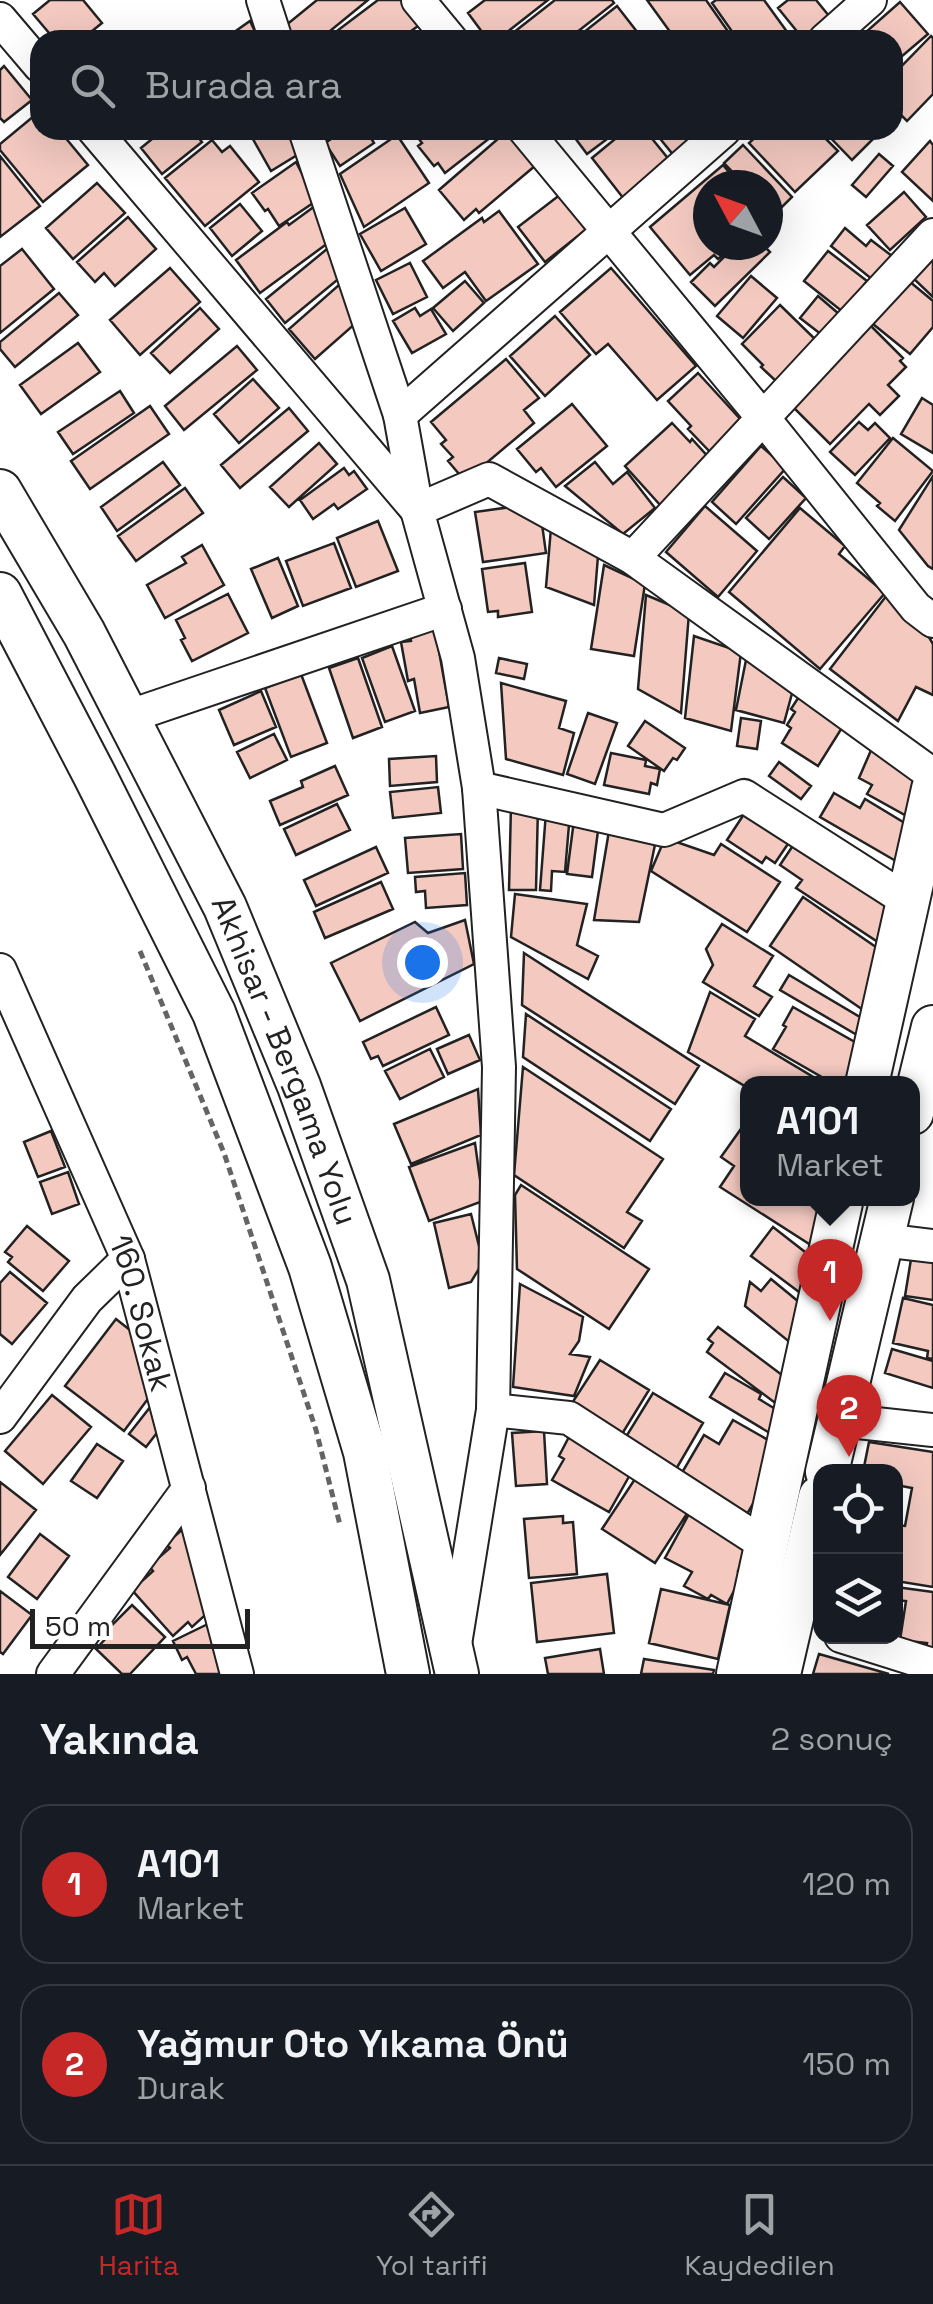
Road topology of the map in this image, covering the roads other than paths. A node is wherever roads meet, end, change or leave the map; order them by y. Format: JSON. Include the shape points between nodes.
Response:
{"nodes":[{"id":1,"x":262,"y":0,"type":"edge"},
{"id":2,"x":418,"y":0,"type":"edge"},
{"id":3,"x":870,"y":0,"type":"edge"},
{"id":4,"x":0,"y":19,"type":"edge"},
{"id":5,"x":272,"y":30,"type":"edge"},
{"id":6,"x":443,"y":30,"type":"edge"},
{"id":7,"x":837,"y":30,"type":"edge"},
{"id":8,"x":30,"y":54,"type":"edge"},
{"id":9,"x":103,"y":140,"type":"edge"},
{"id":10,"x":309,"y":140,"type":"edge"},
{"id":11,"x":533,"y":140,"type":"edge"},
{"id":12,"x":713,"y":140,"type":"edge"},
{"id":13,"x":609,"y":232,"type":"junction"},
{"id":14,"x":933,"y":234,"type":"edge"},
{"id":15,"x":400,"y":415,"type":"junction"},
{"id":16,"x":764,"y":419,"type":"junction"},
{"id":17,"x":0,"y":491,"type":"edge"},
{"id":18,"x":418,"y":510,"type":"junction"},
{"id":19,"x":633,"y":558,"type":"junction"},
{"id":20,"x":0,"y":594,"type":"edge"},
{"id":21,"x":445,"y":609,"type":"junction"},
{"id":22,"x":933,"y":620,"type":"edge"},
{"id":23,"x":127,"y":717,"type":"junction"},
{"id":24,"x":933,"y":775,"type":"edge"},
{"id":25,"x":479,"y":788,"type":"junction"},
{"id":26,"x":933,"y":790,"type":"edge"},
{"id":27,"x":908,"y":900,"type":"junction"},
{"id":28,"x":0,"y":970,"type":"edge"},
{"id":29,"x":933,"y":1027,"type":"edge"},
{"id":30,"x":870,"y":1076,"type":"edge"},
{"id":31,"x":920,"y":1080,"type":"edge"},
{"id":32,"x":840,"y":1206,"type":"edge"},
{"id":33,"x":890,"y":1206,"type":"edge"},
{"id":34,"x":882,"y":1240,"type":"junction"},
{"id":35,"x":933,"y":1246,"type":"edge"},
{"id":36,"x":128,"y":1260,"type":"junction"},
{"id":37,"x":493,"y":1410,"type":"junction"},
{"id":38,"x":0,"y":1416,"type":"edge"},
{"id":39,"x":839,"y":1420,"type":"junction"},
{"id":40,"x":933,"y":1430,"type":"edge"},
{"id":41,"x":828,"y":1464,"type":"edge"},
{"id":42,"x":190,"y":1488,"type":"junction"},
{"id":43,"x":766,"y":1544,"type":"junction"},
{"id":44,"x":814,"y":1554,"type":"edge"},
{"id":45,"x":806,"y":1625,"type":"edge"},
{"id":46,"x":866,"y":1644,"type":"edge"},
{"id":47,"x":455,"y":1664,"type":"edge"},
{"id":48,"x":933,"y":1666,"type":"edge"},
{"id":49,"x":53,"y":1674,"type":"edge"},
{"id":50,"x":238,"y":1674,"type":"edge"},
{"id":51,"x":408,"y":1674,"type":"edge"},
{"id":52,"x":738,"y":1674,"type":"edge"},
{"id":53,"x":779,"y":1674,"type":"edge"}],
"edges":[{"from":1,"to":5,"type":"street"},
{"from":2,"to":6,"type":"street"},
{"from":3,"to":7,"type":"street"},
{"from":4,"to":8,"type":"street"},
{"from":9,"to":18,"type":"street"},
{"from":10,"to":15,"type":"street"},
{"from":11,"to":13,"type":"street"},
{"from":12,"to":13,"type":"street"},
{"from":13,"to":15,"type":"street"},
{"from":13,"to":16,"type":"street"},
{"from":14,"to":16,"type":"street"},
{"from":15,"to":18,"type":"street"},
{"from":16,"to":19,"type":"street"},
{"from":16,"to":22,"type":"street","via":[[916,608]]},
{"from":17,"to":23,"type":"main road","name":"Akhisar - Bergama Yolu"},
{"from":18,"to":19,"type":"street","via":[[489,479]]},
{"from":18,"to":21,"type":"street"},
{"from":19,"to":24,"type":"street"},
{"from":20,"to":51,"type":"main road","name":"Akhisar - Bergama Yolu","via":[[214,1013],[303,1249],[365,1452]]},
{"from":21,"to":23,"type":"street"},
{"from":21,"to":25,"type":"street"},
{"from":23,"to":47,"type":"main road","name":"Akhisar - Bergama Yolu","via":[[224,907],[300,1086],[368,1280]]},
{"from":25,"to":27,"type":"street","via":[[664,830],[744,796]]},
{"from":25,"to":37,"type":"street","via":[[499,1066]]},
{"from":26,"to":27,"type":"main road"},
{"from":27,"to":30,"type":"main road"},
{"from":28,"to":36,"type":"street","name":"160. Sokak"},
{"from":29,"to":31,"type":"main road"},
{"from":32,"to":43,"type":"main road"},
{"from":33,"to":34,"type":"main road"},
{"from":34,"to":35,"type":"street"},
{"from":34,"to":39,"type":"main road"},
{"from":36,"to":38,"type":"street","via":[[88,1299]]},
{"from":36,"to":42,"type":"street","name":"160. Sokak"},
{"from":37,"to":43,"type":"street","via":[[568,1418]]},
{"from":37,"to":47,"type":"street"},
{"from":39,"to":40,"type":"street"},
{"from":39,"to":41,"type":"main road"},
{"from":42,"to":49,"type":"street"},
{"from":42,"to":50,"type":"street","name":"160. Sokak"},
{"from":43,"to":52,"type":"main road"},
{"from":44,"to":45,"type":"main road"},
{"from":45,"to":53,"type":"main road"},
{"from":46,"to":48,"type":"street"}]}
